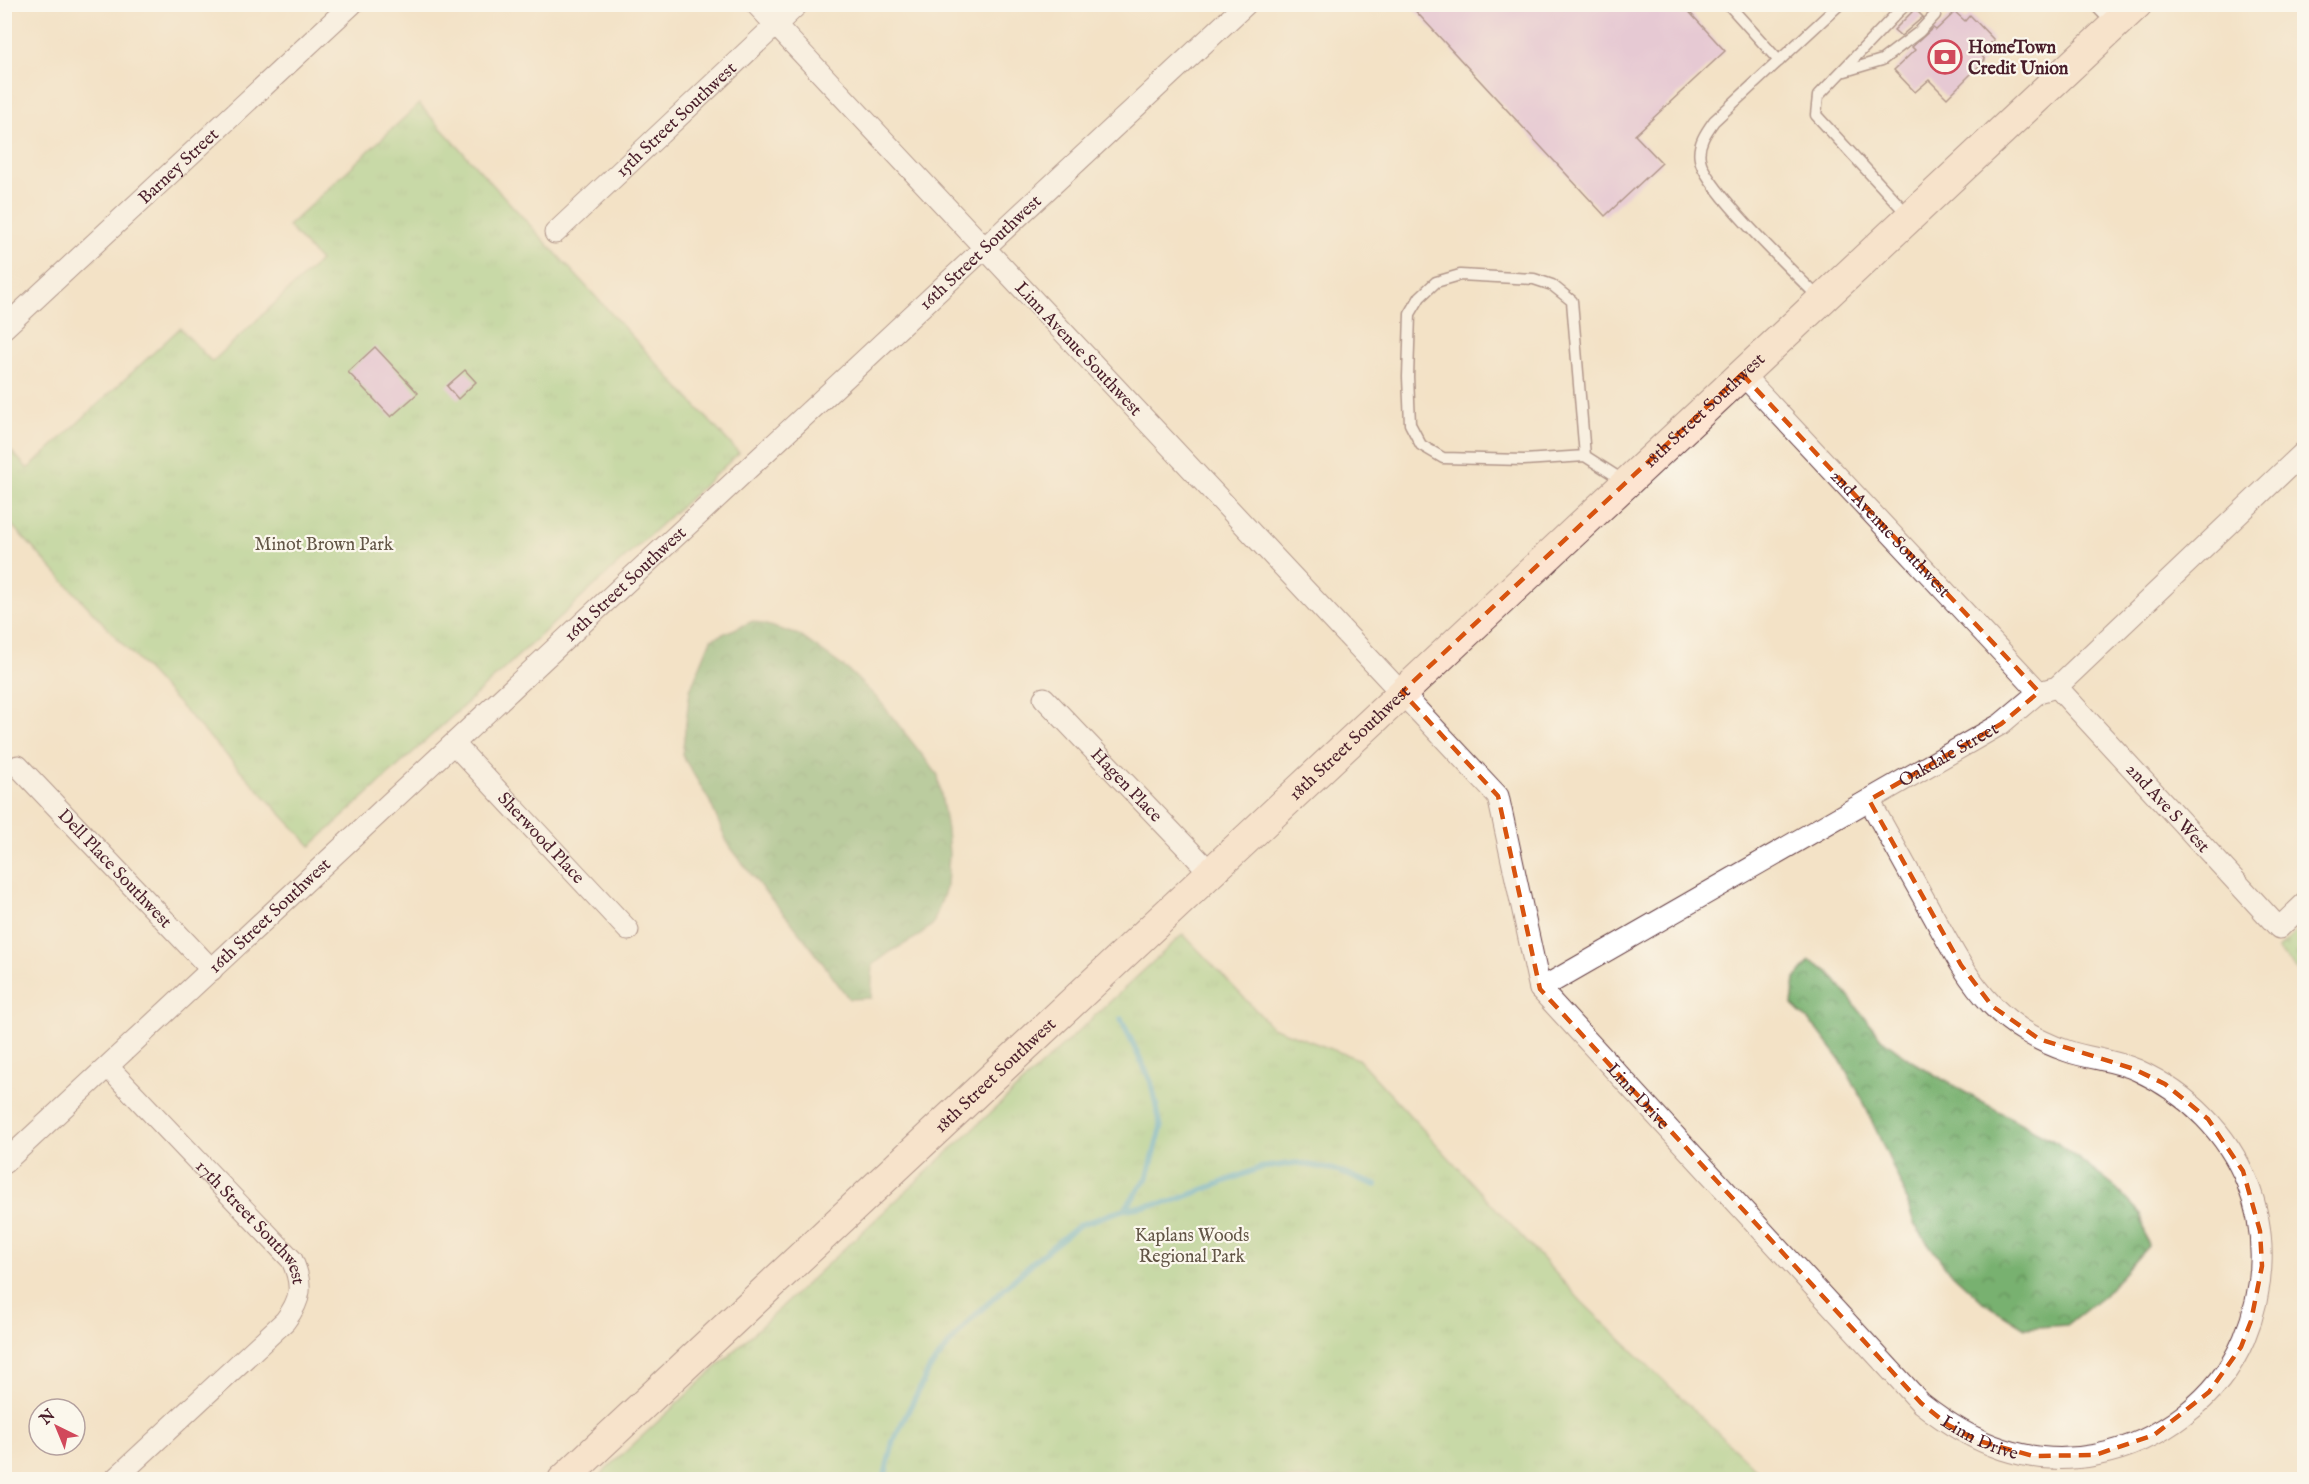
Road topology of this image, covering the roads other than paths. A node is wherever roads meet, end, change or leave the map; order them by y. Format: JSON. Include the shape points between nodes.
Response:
{"nodes":[{"id":1,"x":352,"y":4,"type":"edge"},
{"id":2,"x":756,"y":4,"type":"edge"},
{"id":3,"x":798,"y":4,"type":"edge"},
{"id":4,"x":1246,"y":4,"type":"edge"},
{"id":5,"x":1728,"y":4,"type":"edge"},
{"id":6,"x":1840,"y":4,"type":"edge"},
{"id":7,"x":1907,"y":4,"type":"edge"},
{"id":8,"x":1937,"y":4,"type":"edge"},
{"id":9,"x":2094,"y":4,"type":"edge"},
{"id":10,"x":2137,"y":4,"type":"edge"},
{"id":11,"x":776,"y":26,"type":"junction"},
{"id":12,"x":2114,"y":26,"type":"junction"},
{"id":13,"x":1779,"y":60,"type":"junction"},
{"id":14,"x":1843,"y":71,"type":"junction"},
{"id":15,"x":1910,"y":217,"type":"junction"},
{"id":16,"x":555,"y":233,"type":"dead end"},
{"id":17,"x":985,"y":248,"type":"junction"},
{"id":18,"x":1821,"y":300,"type":"junction"},
{"id":19,"x":4,"y":328,"type":"edge"},
{"id":20,"x":1742,"y":374,"type":"junction"},
{"id":21,"x":2304,"y":452,"type":"edge"},
{"id":22,"x":1585,"y":456,"type":"junction"},
{"id":23,"x":1627,"y":482,"type":"junction"},
{"id":24,"x":2048,"y":690,"type":"junction"},
{"id":25,"x":1402,"y":692,"type":"junction"},
{"id":26,"x":1044,"y":698,"type":"dead end"},
{"id":27,"x":454,"y":744,"type":"junction"},
{"id":28,"x":18,"y":766,"type":"dead end"},
{"id":29,"x":1869,"y":800,"type":"junction"},
{"id":30,"x":1210,"y":872,"type":"junction"},
{"id":31,"x":2304,"y":904,"type":"edge"},
{"id":32,"x":628,"y":930,"type":"dead end"},
{"id":33,"x":212,"y":970,"type":"junction"},
{"id":34,"x":1540,"y":989,"type":"junction"},
{"id":35,"x":108,"y":1067,"type":"junction"},
{"id":36,"x":4,"y":1163,"type":"edge"},
{"id":37,"x":114,"y":1479,"type":"edge"},
{"id":38,"x":563,"y":1479,"type":"edge"}],
"edges":[{"from":1,"to":19,"type":"street","name":"Barney Street"},
{"from":2,"to":11,"type":"street","name":"Linn Avenue Southwest"},
{"from":3,"to":11,"type":"street","name":"15th Street Southwest"},
{"from":4,"to":17,"type":"street","name":"16th Street Southwest"},
{"from":5,"to":13,"type":"lane"},
{"from":6,"to":13,"type":"lane"},
{"from":7,"to":14,"type":"lane"},
{"from":8,"to":14,"type":"lane","via":[[1935,15],[1919,32],[1882,60]]},
{"from":9,"to":12,"type":"lane"},
{"from":10,"to":12,"type":"street","name":"18th Street Southwest"},
{"from":11,"to":16,"type":"street","name":"15th Street Southwest"},
{"from":11,"to":17,"type":"street","name":"Linn Avenue Southwest"},
{"from":12,"to":15,"type":"street","name":"18th Street Southwest"},
{"from":13,"to":18,"type":"lane","via":[[1714,121],[1700,147],[1700,159],[1715,189]]},
{"from":14,"to":15,"type":"lane","via":[[1818,96],[1816,115]]},
{"from":15,"to":18,"type":"street","name":"18th Street Southwest"},
{"from":17,"to":25,"type":"street","name":"Linn Avenue Southwest"},
{"from":17,"to":27,"type":"street","name":"16th Street Southwest"},
{"from":18,"to":20,"type":"street","name":"18th Street Southwest"},
{"from":20,"to":23,"type":"street","name":"18th Street Southwest"},
{"from":20,"to":24,"type":"street","name":"2nd Avenue Southwest"},
{"from":21,"to":24,"type":"street","name":"Oakdale Street"},
{"from":22,"to":22,"type":"lane","via":[[1524,460],[1443,458],[1421,445],[1410,424],[1408,377],[1410,314],[1419,297],[1436,282],[1460,275],[1534,279],[1552,285],[1572,301]]},
{"from":22,"to":23,"type":"lane"},
{"from":23,"to":25,"type":"street","name":"18th Street Southwest"},
{"from":24,"to":29,"type":"street","name":"Oakdale Street","via":[[2001,724]]},
{"from":24,"to":31,"type":"street","name":"2nd Ave S West","via":[[2279,928]]},
{"from":25,"to":30,"type":"street","name":"18th Street Southwest"},
{"from":25,"to":34,"type":"street","via":[[1498,796]]},
{"from":26,"to":30,"type":"street","name":"Hagen Place"},
{"from":27,"to":32,"type":"street","name":"Sherwood Place"},
{"from":27,"to":33,"type":"street","name":"16th Street Southwest"},
{"from":28,"to":33,"type":"street","name":"Dell Place Southwest"},
{"from":29,"to":34,"type":"street","name":"Oakdale Street"},
{"from":29,"to":34,"type":"street","name":"Linn Drive","via":[[1961,966],[1992,1006],[2039,1039],[2068,1052],[2134,1068],[2165,1084],[2208,1119],[2243,1171],[2260,1231],[2262,1266],[2252,1321],[2236,1355],[2209,1392],[2184,1416],[2154,1435],[2122,1449],[2067,1458],[2006,1451],[1948,1425],[1921,1403]]},
{"from":30,"to":38,"type":"street","name":"18th Street Southwest"},
{"from":33,"to":35,"type":"street","name":"16th Street Southwest"},
{"from":35,"to":36,"type":"street","name":"16th Street Southwest"},
{"from":35,"to":37,"type":"street","name":"17th Street Southwest","via":[[292,1260],[299,1282],[299,1296],[285,1321]]}]}
